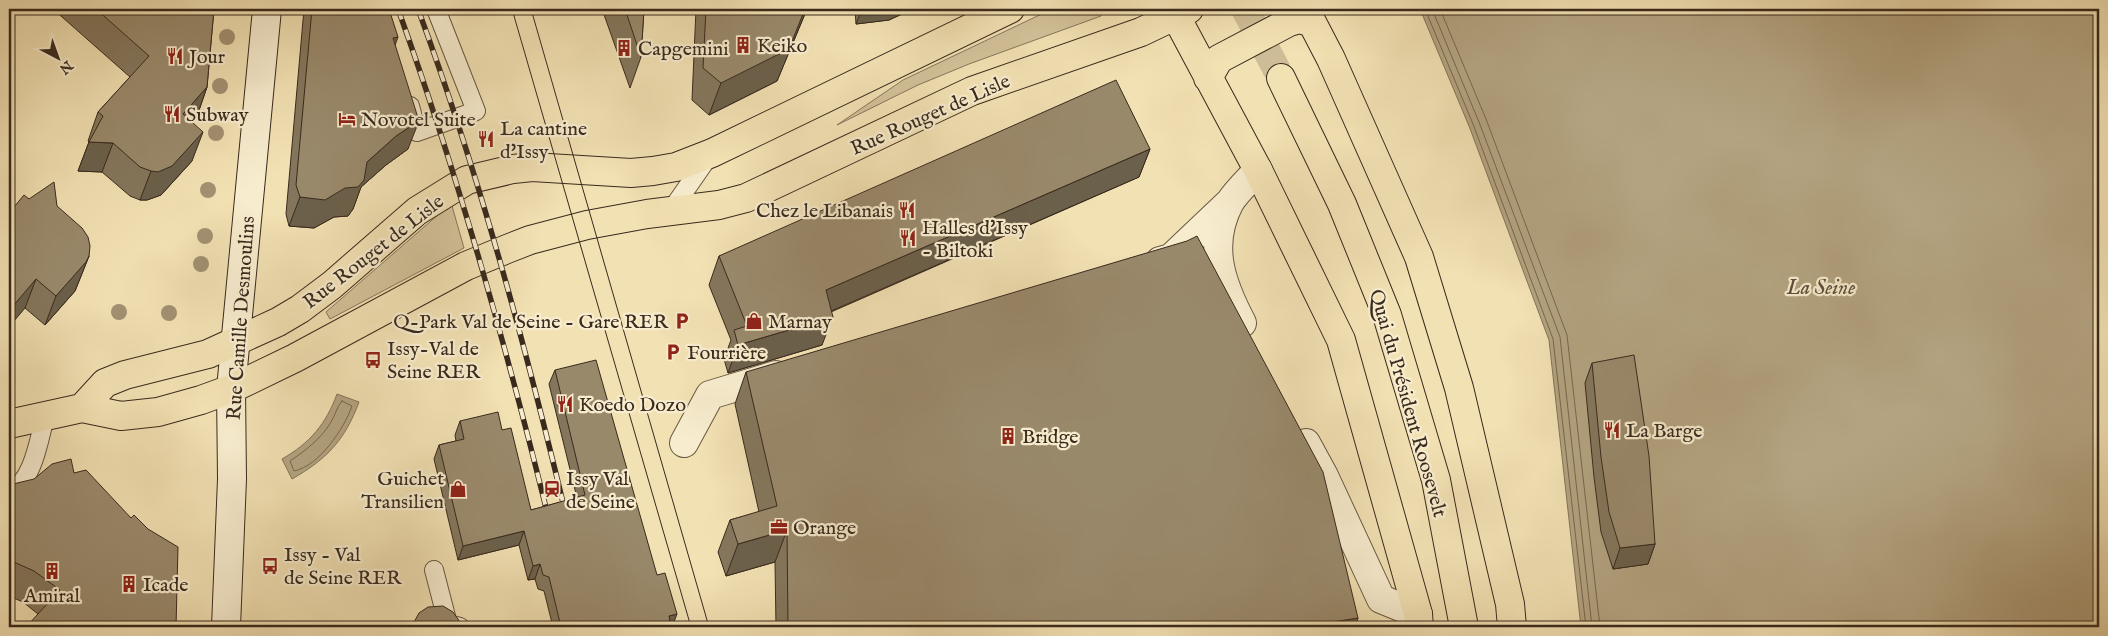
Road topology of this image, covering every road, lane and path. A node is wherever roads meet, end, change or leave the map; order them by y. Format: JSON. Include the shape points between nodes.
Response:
{"nodes":[{"id":1,"x":267,"y":9,"type":"edge"},
{"id":2,"x":436,"y":9,"type":"edge"},
{"id":3,"x":1010,"y":9,"type":"edge"},
{"id":4,"x":1179,"y":11,"type":"edge"},
{"id":5,"x":1309,"y":16,"type":"edge"},
{"id":6,"x":1208,"y":78,"type":"junction"},
{"id":7,"x":1281,"y":78,"type":"tunnel mouth"},
{"id":8,"x":407,"y":94,"type":"edge"},
{"id":9,"x":712,"y":153,"type":"junction"},
{"id":10,"x":1258,"y":170,"type":"junction"},
{"id":11,"x":1230,"y":202,"type":"junction"},
{"id":12,"x":670,"y":212,"type":"junction"},
{"id":13,"x":1134,"y":268,"type":"edge"},
{"id":14,"x":236,"y":341,"type":"junction"},
{"id":15,"x":1254,"y":345,"type":"edge"},
{"id":16,"x":803,"y":367,"type":"edge"},
{"id":17,"x":231,"y":389,"type":"junction"},
{"id":18,"x":82,"y":408,"type":"junction"},
{"id":19,"x":45,"y":417,"type":"junction"},
{"id":20,"x":9,"y":424,"type":"edge"},
{"id":21,"x":1296,"y":424,"type":"edge"},
{"id":22,"x":684,"y":443,"type":"dead end"},
{"id":23,"x":9,"y":492,"type":"edge"},
{"id":24,"x":434,"y":570,"type":"dead end"},
{"id":25,"x":1419,"y":621,"type":"edge"},
{"id":26,"x":226,"y":627,"type":"edge"},
{"id":27,"x":460,"y":627,"type":"edge"},
{"id":28,"x":1464,"y":627,"type":"edge"},
{"id":29,"x":1512,"y":627,"type":"edge"}],
"edges":[{"from":1,"to":14,"type":"street","name":"Rue Camille Desmoulins"},
{"from":2,"to":8,"type":"lane","via":[[476,111],[417,132]]},
{"from":3,"to":9,"type":"main road","name":"Rue Rouget de Lisle"},
{"from":4,"to":6,"type":"main road"},
{"from":4,"to":12,"type":"main road","name":"Rue Rouget de Lisle","via":[[1142,32],[972,91],[746,198]]},
{"from":5,"to":6,"type":"main road","via":[[1289,22],[1218,59]]},
{"from":5,"to":29,"type":"main road","via":[[1331,58],[1418,257],[1459,388],[1510,604]]},
{"from":6,"to":10,"type":"main road"},
{"from":7,"to":28,"type":"main road","name":"Quai du Président Roosevelt","via":[[1342,204],[1387,315],[1436,480]]},
{"from":9,"to":12,"type":"lane","name":"Rue Rouget de Lisle"},
{"from":9,"to":14,"type":"main road","name":"Rue Rouget de Lisle","via":[[676,167],[653,171],[631,173],[532,168],[467,180],[417,211],[300,309]]},
{"from":10,"to":11,"type":"street"},
{"from":10,"to":25,"type":"main road","via":[[1342,340]]},
{"from":11,"to":13,"type":"street","via":[[1171,258]]},
{"from":11,"to":15,"type":"street","via":[[1217,237],[1219,266],[1228,296]]},
{"from":12,"to":17,"type":"main road","name":"Rue Rouget de Lisle","via":[[587,225],[507,249],[466,266]]},
{"from":14,"to":17,"type":"street","name":"Rue Camille Desmoulins"},
{"from":14,"to":18,"type":"main road","name":"Rue Rouget de Lisle","via":[[208,354],[105,383]]},
{"from":16,"to":22,"type":"street","via":[[710,395]]},
{"from":17,"to":18,"type":"main road","name":"Rue Rouget de Lisle","via":[[158,412],[121,416]]},
{"from":17,"to":26,"type":"street","name":"Rue Camille Desmoulins","via":[[232,479]]},
{"from":18,"to":19,"type":"main road","name":"Rue Rouget de Lisle"},
{"from":19,"to":20,"type":"main road","name":"Rue Rouget de Lisle"},
{"from":19,"to":23,"type":"lane","via":[[31,469]]},
{"from":21,"to":25,"type":"street","via":[[1381,599]]},
{"from":24,"to":27,"type":"lane","via":[[448,624]]}]}
